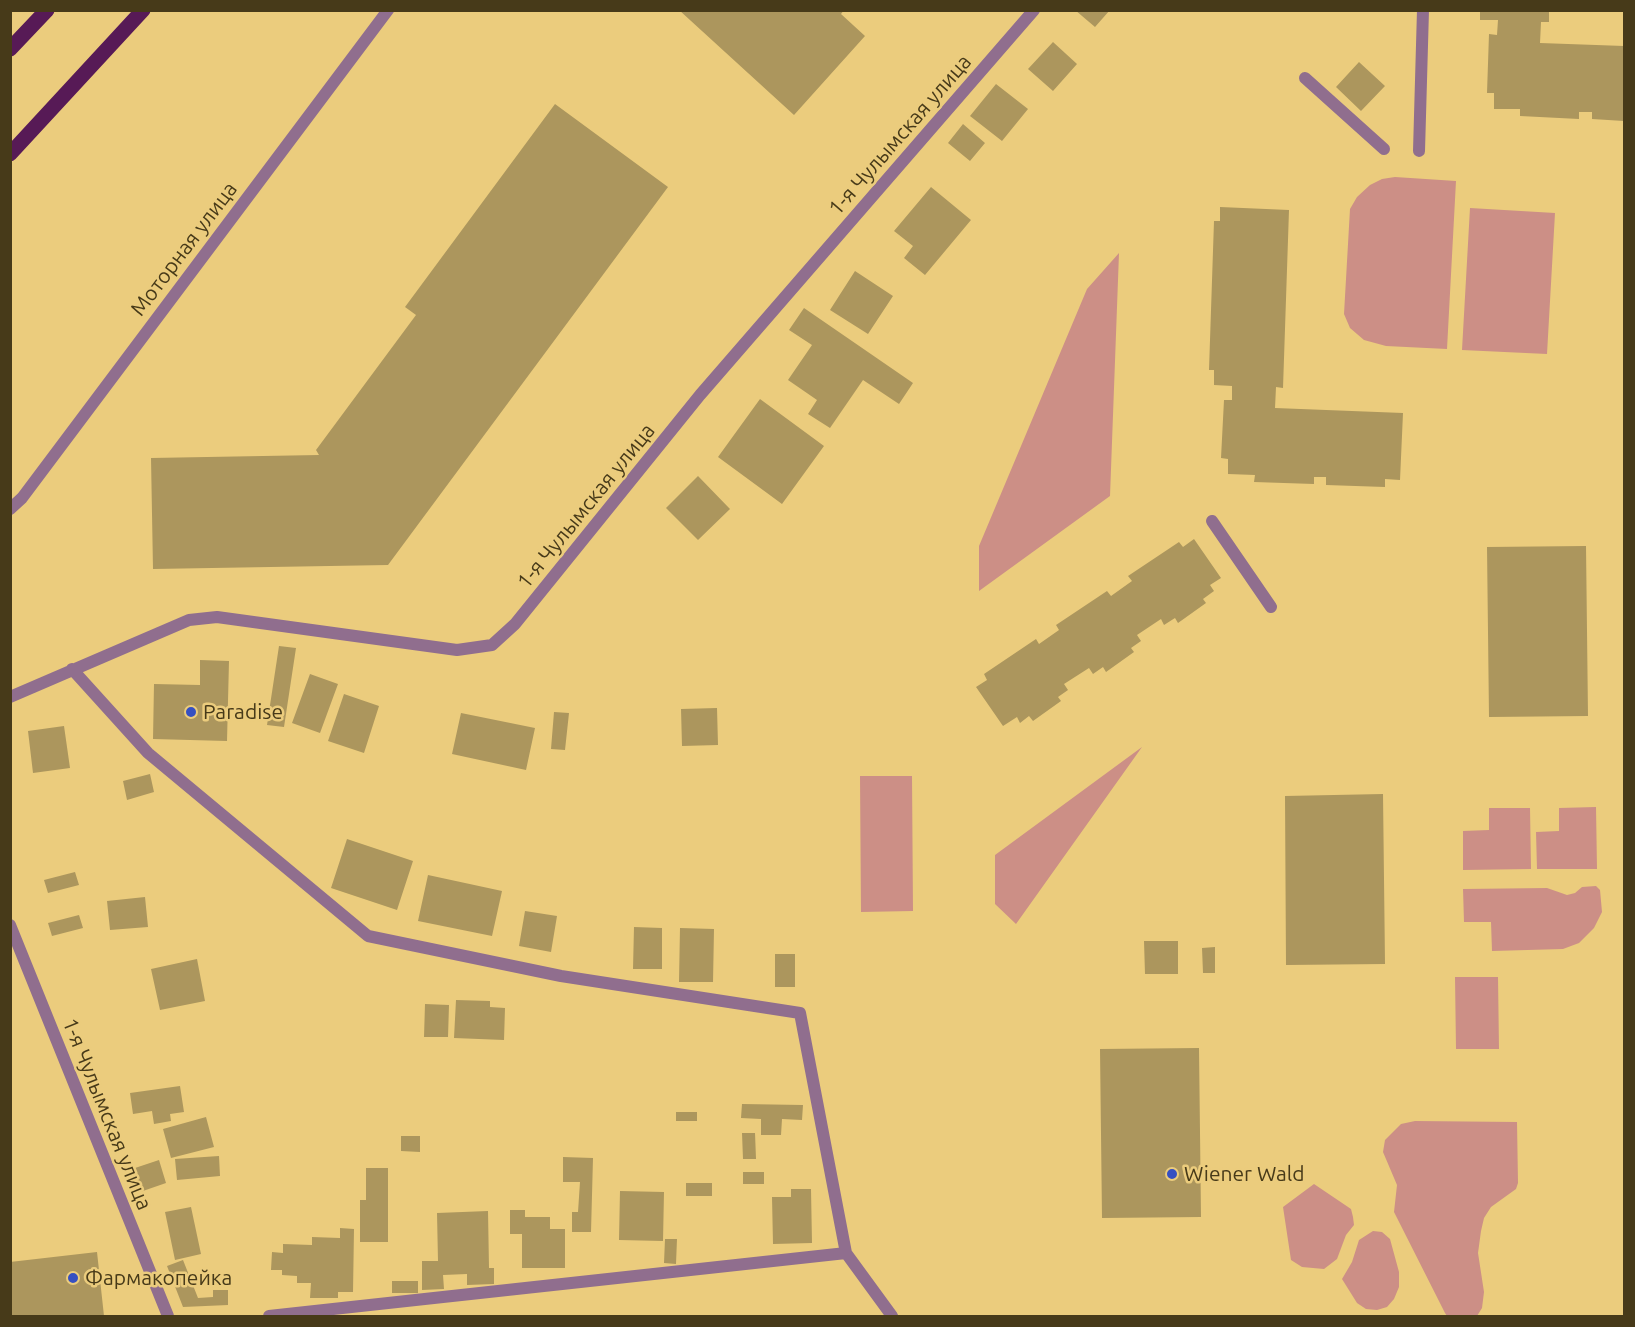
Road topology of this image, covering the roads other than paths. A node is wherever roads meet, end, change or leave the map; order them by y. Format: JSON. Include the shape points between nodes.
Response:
{"nodes":[{"id":1,"x":47,"y":10,"type":"edge"},
{"id":2,"x":143,"y":10,"type":"edge"},
{"id":3,"x":388,"y":10,"type":"edge"},
{"id":4,"x":1034,"y":10,"type":"edge"},
{"id":5,"x":1424,"y":10,"type":"edge"},
{"id":6,"x":10,"y":49,"type":"edge"},
{"id":7,"x":1305,"y":78,"type":"dead end"},
{"id":8,"x":1384,"y":149,"type":"dead end"},
{"id":9,"x":1419,"y":151,"type":"dead end"},
{"id":10,"x":10,"y":154,"type":"edge"},
{"id":11,"x":10,"y":509,"type":"edge"},
{"id":12,"x":1212,"y":520,"type":"dead end"},
{"id":13,"x":1271,"y":607,"type":"dead end"},
{"id":14,"x":72,"y":669,"type":"junction"},
{"id":15,"x":10,"y":697,"type":"edge"},
{"id":16,"x":10,"y":925,"type":"edge"},
{"id":17,"x":846,"y":1253,"type":"junction"},
{"id":18,"x":168,"y":1317,"type":"edge"},
{"id":19,"x":269,"y":1317,"type":"edge"},
{"id":20,"x":892,"y":1317,"type":"edge"}],
"edges":[{"from":1,"to":6,"type":"main road"},
{"from":2,"to":10,"type":"main road"},
{"from":3,"to":11,"type":"street","name":"Моторная улица"},
{"from":4,"to":14,"type":"street","name":"1-я Чулымская улица","via":[[700,396],[515,624],[492,645],[457,650],[218,617],[189,620]]},
{"from":5,"to":9,"type":"street"},
{"from":7,"to":8,"type":"street"},
{"from":12,"to":13,"type":"street"},
{"from":14,"to":15,"type":"street","name":"1-я Чулымская улица"},
{"from":14,"to":17,"type":"street","via":[[148,753],[368,936],[561,976],[800,1013]]},
{"from":16,"to":18,"type":"street","name":"1-я Чулымская улица"},
{"from":17,"to":19,"type":"street"},
{"from":17,"to":20,"type":"street"}]}
